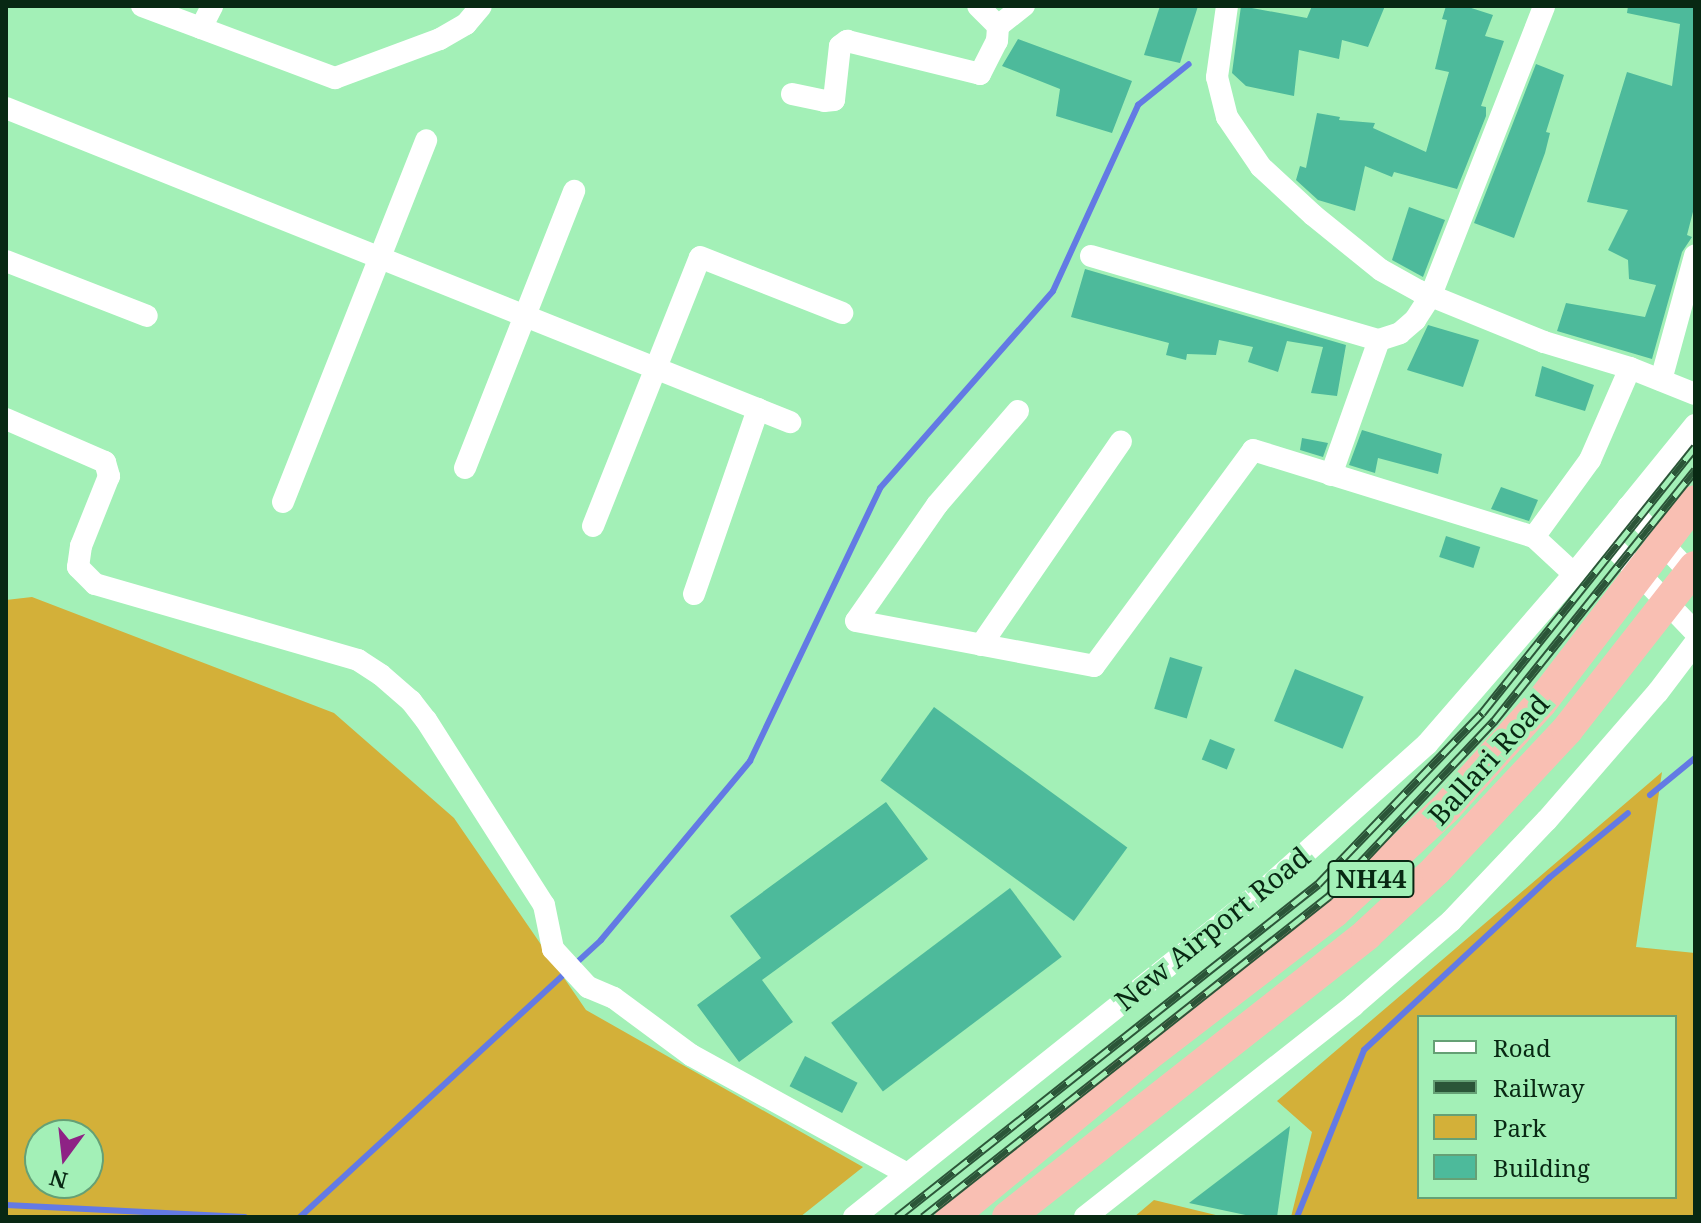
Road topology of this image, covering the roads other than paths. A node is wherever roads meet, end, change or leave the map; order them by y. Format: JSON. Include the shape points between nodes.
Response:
{"nodes":[{"id":1,"x":142,"y":6,"type":"edge"},
{"id":2,"x":212,"y":6,"type":"edge"},
{"id":3,"x":481,"y":6,"type":"edge"},
{"id":4,"x":978,"y":6,"type":"edge"},
{"id":5,"x":1024,"y":6,"type":"edge"},
{"id":6,"x":1227,"y":6,"type":"edge"},
{"id":7,"x":1544,"y":6,"type":"edge"},
{"id":8,"x":998,"y":26,"type":"junction"},
{"id":9,"x":201,"y":28,"type":"junction"},
{"id":10,"x":792,"y":94,"type":"dead end"},
{"id":11,"x":6,"y":108,"type":"edge"},
{"id":12,"x":426,"y":140,"type":"dead end"},
{"id":13,"x":574,"y":191,"type":"dead end"},
{"id":14,"x":1091,"y":256,"type":"dead end"},
{"id":15,"x":1695,"y":256,"type":"edge"},
{"id":16,"x":377,"y":257,"type":"junction"},
{"id":17,"x":6,"y":261,"type":"edge"},
{"id":18,"x":1431,"y":295,"type":"junction"},
{"id":19,"x":842,"y":313,"type":"dead end"},
{"id":20,"x":147,"y":316,"type":"dead end"},
{"id":21,"x":524,"y":316,"type":"junction"},
{"id":22,"x":1379,"y":340,"type":"junction"},
{"id":23,"x":654,"y":368,"type":"junction"},
{"id":24,"x":1630,"y":368,"type":"junction"},
{"id":25,"x":1661,"y":380,"type":"junction"},
{"id":26,"x":1695,"y":394,"type":"edge"},
{"id":27,"x":758,"y":409,"type":"junction"},
{"id":28,"x":1018,"y":411,"type":"dead end"},
{"id":29,"x":6,"y":419,"type":"edge"},
{"id":30,"x":790,"y":422,"type":"dead end"},
{"id":31,"x":1695,"y":425,"type":"edge"},
{"id":32,"x":1121,"y":441,"type":"dead end"},
{"id":33,"x":465,"y":468,"type":"dead end"},
{"id":34,"x":1331,"y":475,"type":"junction"},
{"id":35,"x":1695,"y":501,"type":"edge"},
{"id":36,"x":283,"y":502,"type":"dead end"},
{"id":37,"x":1628,"y":507,"type":"junction"},
{"id":38,"x":593,"y":526,"type":"dead end"},
{"id":39,"x":1534,"y":537,"type":"junction"},
{"id":40,"x":1604,"y":537,"type":"junction"},
{"id":41,"x":1695,"y":567,"type":"edge"},
{"id":42,"x":1574,"y":574,"type":"junction"},
{"id":43,"x":1695,"y":578,"type":"edge"},
{"id":44,"x":694,"y":594,"type":"dead end"},
{"id":45,"x":1695,"y":632,"type":"edge"},
{"id":46,"x":1695,"y":643,"type":"edge"},
{"id":47,"x":981,"y":645,"type":"junction"},
{"id":48,"x":906,"y":1173,"type":"junction"},
{"id":49,"x":1009,"y":1216,"type":"edge"},
{"id":50,"x":854,"y":1217,"type":"edge"},
{"id":51,"x":951,"y":1217,"type":"edge"},
{"id":52,"x":1085,"y":1217,"type":"edge"}],
"edges":[{"from":1,"to":9,"type":"street"},
{"from":2,"to":9,"type":"street"},
{"from":3,"to":9,"type":"street","via":[[466,24],[440,39],[335,78]]},
{"from":4,"to":8,"type":"street"},
{"from":5,"to":8,"type":"street"},
{"from":6,"to":18,"type":"street","via":[[1217,77],[1227,117],[1261,167],[1381,270]]},
{"from":7,"to":18,"type":"street"},
{"from":8,"to":10,"type":"street","via":[[997,41],[980,74],[847,41],[840,46],[834,100]]},
{"from":11,"to":16,"type":"street"},
{"from":12,"to":16,"type":"street"},
{"from":13,"to":21,"type":"street"},
{"from":14,"to":22,"type":"street"},
{"from":15,"to":25,"type":"street"},
{"from":16,"to":21,"type":"street"},
{"from":16,"to":36,"type":"street"},
{"from":17,"to":20,"type":"street"},
{"from":18,"to":22,"type":"street","via":[[1400,333]]},
{"from":18,"to":24,"type":"street","via":[[1544,342]]},
{"from":19,"to":23,"type":"street","via":[[700,257]]},
{"from":21,"to":23,"type":"street"},
{"from":21,"to":33,"type":"street"},
{"from":22,"to":34,"type":"street"},
{"from":23,"to":27,"type":"street"},
{"from":23,"to":38,"type":"street"},
{"from":24,"to":25,"type":"street"},
{"from":24,"to":39,"type":"street","via":[[1590,460]]},
{"from":25,"to":26,"type":"street"},
{"from":27,"to":30,"type":"street"},
{"from":27,"to":44,"type":"street"},
{"from":28,"to":47,"type":"street","via":[[937,505],[856,621]]},
{"from":29,"to":48,"type":"street","via":[[105,462],[109,476],[78,567],[95,584],[358,660],[381,675],[426,720],[544,905],[553,949],[588,987],[614,998],[691,1055]]},
{"from":31,"to":37,"type":"street","name":"New Airport Road"},
{"from":32,"to":47,"type":"street"},
{"from":34,"to":39,"type":"street"},
{"from":34,"to":47,"type":"street","via":[[1253,450],[1094,666]]},
{"from":35,"to":51,"type":"highway","name":"Ballari Road","number":"NH44","via":[[1540,704],[1445,809],[1334,912],[1145,1057]]},
{"from":37,"to":40,"type":"street","name":"New Airport Road"},
{"from":37,"to":43,"type":"street"},
{"from":39,"to":42,"type":"street"},
{"from":40,"to":42,"type":"street","name":"New Airport Road"},
{"from":40,"to":45,"type":"street"},
{"from":41,"to":49,"type":"highway","name":"Ballari Road","number":"NH44","via":[[1567,730],[1436,870],[1367,934]]},
{"from":42,"to":48,"type":"street","name":"New Airport Road","via":[[1415,755],[1266,888]]},
{"from":46,"to":52,"type":"street","via":[[1547,820],[1451,921],[1354,1005]]},
{"from":48,"to":50,"type":"street","name":"New Airport Road"}]}
